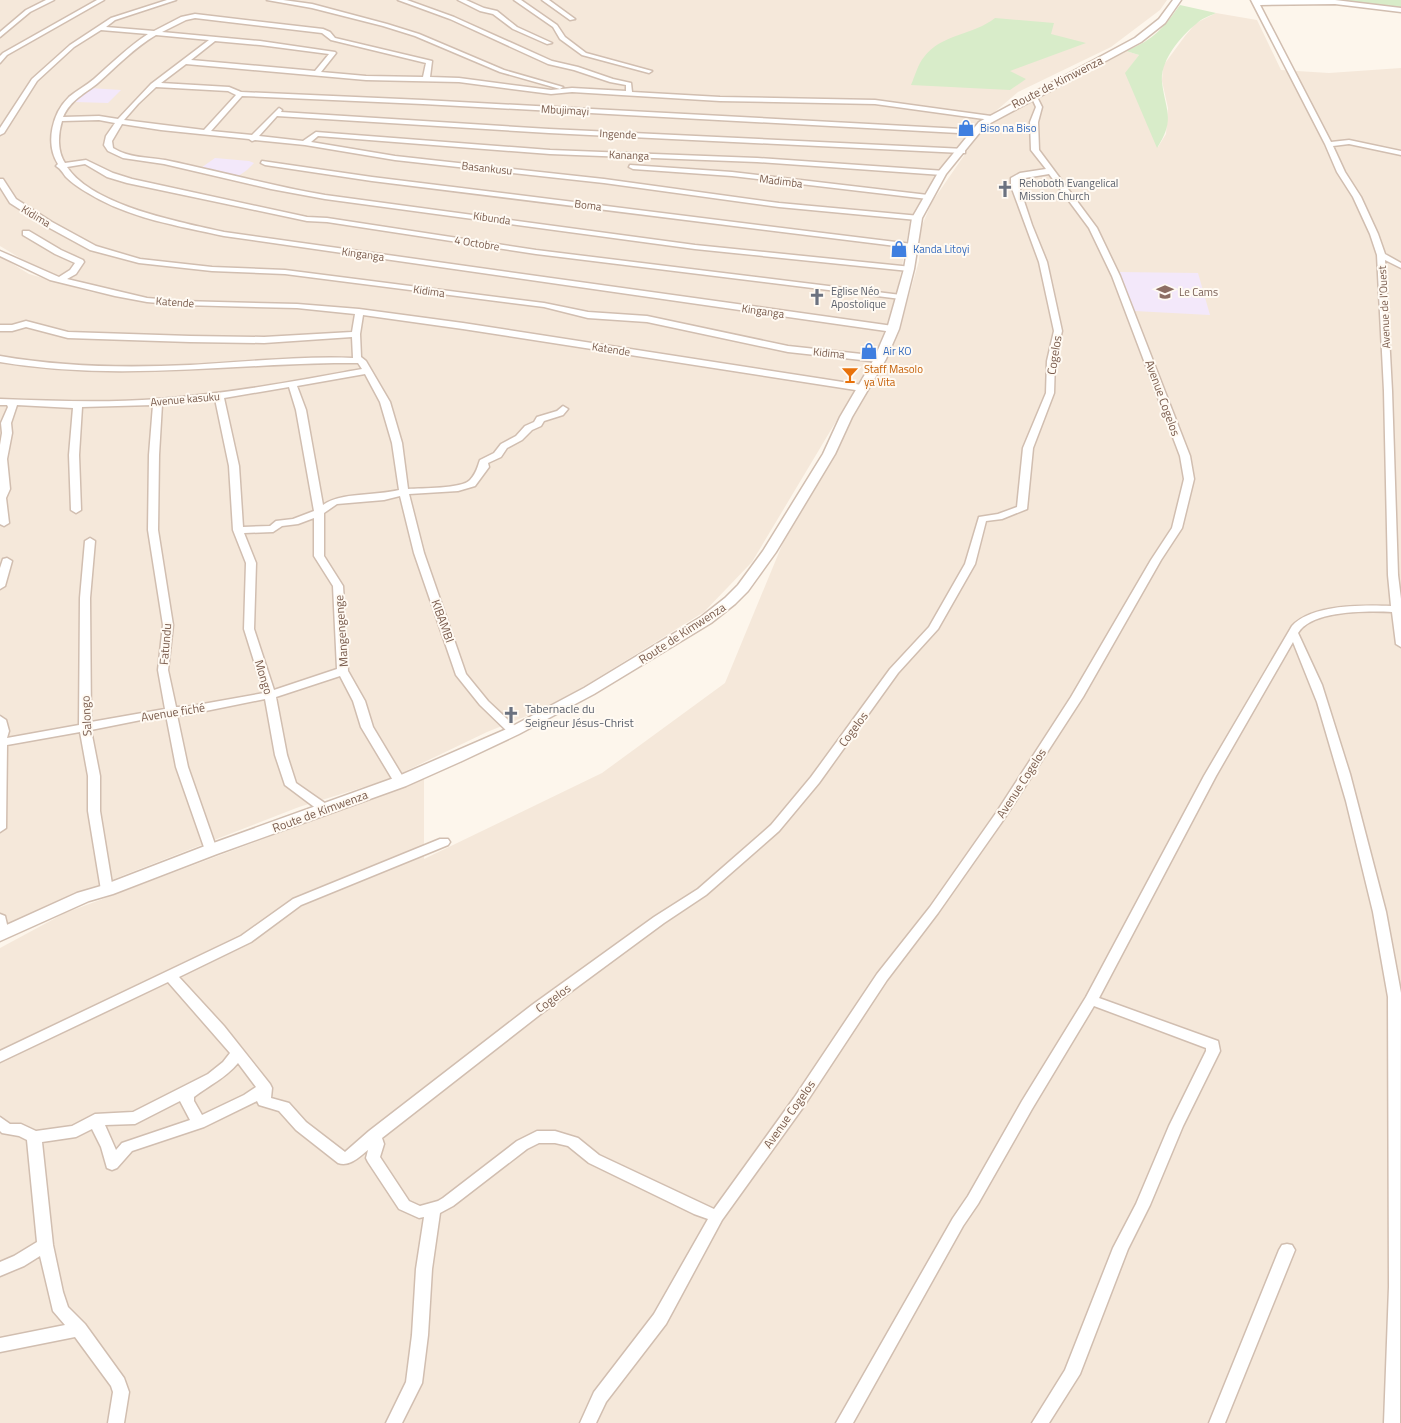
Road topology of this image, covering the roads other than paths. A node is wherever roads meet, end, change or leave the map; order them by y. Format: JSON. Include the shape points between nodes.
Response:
{"nodes":[{"id":1,"x":51,"y":0,"type":"edge"},
{"id":2,"x":101,"y":0,"type":"edge"},
{"id":3,"x":173,"y":0,"type":"edge"},
{"id":4,"x":270,"y":0,"type":"edge"},
{"id":5,"x":400,"y":0,"type":"edge"},
{"id":6,"x":461,"y":0,"type":"edge"},
{"id":7,"x":517,"y":0,"type":"edge"},
{"id":8,"x":545,"y":0,"type":"edge"},
{"id":9,"x":1177,"y":0,"type":"edge"},
{"id":10,"x":1254,"y":1,"type":"edge"},
{"id":11,"x":1401,"y":10,"type":"edge"},
{"id":12,"x":572,"y":19,"type":"dead end"},
{"id":13,"x":101,"y":28,"type":"junction"},
{"id":14,"x":153,"y":33,"type":"junction"},
{"id":15,"x":0,"y":35,"type":"edge"},
{"id":16,"x":213,"y":40,"type":"junction"},
{"id":17,"x":549,"y":43,"type":"dead end"},
{"id":18,"x":0,"y":61,"type":"edge"},
{"id":19,"x":186,"y":62,"type":"junction"},
{"id":20,"x":649,"y":71,"type":"dead end"},
{"id":21,"x":317,"y":74,"type":"junction"},
{"id":22,"x":426,"y":79,"type":"junction"},
{"id":23,"x":153,"y":85,"type":"junction"},
{"id":24,"x":572,"y":90,"type":"junction"},
{"id":25,"x":628,"y":93,"type":"junction"},
{"id":26,"x":240,"y":94,"type":"junction"},
{"id":27,"x":1034,"y":94,"type":"junction"},
{"id":28,"x":290,"y":97,"type":"junction"},
{"id":29,"x":275,"y":114,"type":"junction"},
{"id":30,"x":991,"y":118,"type":"junction"},
{"id":31,"x":58,"y":119,"type":"junction"},
{"id":32,"x":118,"y":121,"type":"junction"},
{"id":33,"x":977,"y":132,"type":"junction"},
{"id":34,"x":0,"y":133,"type":"edge"},
{"id":35,"x":205,"y":133,"type":"junction"},
{"id":36,"x":252,"y":139,"type":"junction"},
{"id":37,"x":304,"y":144,"type":"junction"},
{"id":38,"x":1329,"y":144,"type":"junction"},
{"id":39,"x":962,"y":151,"type":"junction"},
{"id":40,"x":1401,"y":153,"type":"edge"},
{"id":41,"x":265,"y":163,"type":"dead end"},
{"id":42,"x":60,"y":166,"type":"junction"},
{"id":43,"x":633,"y":167,"type":"dead end"},
{"id":44,"x":1051,"y":170,"type":"junction"},
{"id":45,"x":942,"y":173,"type":"junction"},
{"id":46,"x":0,"y":181,"type":"edge"},
{"id":47,"x":928,"y":197,"type":"junction"},
{"id":48,"x":917,"y":218,"type":"junction"},
{"id":49,"x":26,"y":233,"type":"dead end"},
{"id":50,"x":912,"y":246,"type":"junction"},
{"id":51,"x":0,"y":253,"type":"edge"},
{"id":52,"x":1381,"y":255,"type":"junction"},
{"id":53,"x":1401,"y":266,"type":"edge"},
{"id":54,"x":909,"y":269,"type":"junction"},
{"id":55,"x":60,"y":280,"type":"junction"},
{"id":56,"x":901,"y":297,"type":"junction"},
{"id":57,"x":359,"y":312,"type":"junction"},
{"id":58,"x":0,"y":328,"type":"edge"},
{"id":59,"x":894,"y":330,"type":"junction"},
{"id":60,"x":356,"y":334,"type":"junction"},
{"id":61,"x":0,"y":359,"type":"edge"},
{"id":62,"x":880,"y":359,"type":"junction"},
{"id":63,"x":362,"y":361,"type":"junction"},
{"id":64,"x":368,"y":371,"type":"junction"},
{"id":65,"x":292,"y":384,"type":"junction"},
{"id":66,"x":862,"y":388,"type":"junction"},
{"id":67,"x":219,"y":396,"type":"junction"},
{"id":68,"x":0,"y":402,"type":"edge"},
{"id":69,"x":158,"y":402,"type":"junction"},
{"id":70,"x":11,"y":403,"type":"junction"},
{"id":71,"x":78,"y":404,"type":"junction"},
{"id":72,"x":563,"y":409,"type":"dead end"},
{"id":73,"x":3,"y":424,"type":"edge"},
{"id":74,"x":404,"y":492,"type":"junction"},
{"id":75,"x":76,"y":510,"type":"dead end"},
{"id":76,"x":320,"y":512,"type":"junction"},
{"id":77,"x":4,"y":523,"type":"dead end"},
{"id":78,"x":238,"y":530,"type":"junction"},
{"id":79,"x":90,"y":541,"type":"dead end"},
{"id":80,"x":7,"y":561,"type":"dead end"},
{"id":81,"x":0,"y":586,"type":"edge"},
{"id":82,"x":1396,"y":609,"type":"junction"},
{"id":83,"x":1294,"y":634,"type":"junction"},
{"id":84,"x":1401,"y":644,"type":"edge"},
{"id":85,"x":343,"y":670,"type":"junction"},
{"id":86,"x":270,"y":695,"type":"junction"},
{"id":87,"x":171,"y":711,"type":"junction"},
{"id":88,"x":0,"y":720,"type":"edge"},
{"id":89,"x":85,"y":727,"type":"junction"},
{"id":90,"x":514,"y":731,"type":"junction"},
{"id":91,"x":1,"y":742,"type":"edge"},
{"id":92,"x":400,"y":782,"type":"junction"},
{"id":93,"x":325,"y":809,"type":"junction"},
{"id":94,"x":0,"y":828,"type":"edge"},
{"id":95,"x":444,"y":842,"type":"dead end"},
{"id":96,"x":211,"y":850,"type":"junction"},
{"id":97,"x":107,"y":890,"type":"junction"},
{"id":98,"x":1,"y":929,"type":"edge"},
{"id":99,"x":171,"y":976,"type":"junction"},
{"id":100,"x":1091,"y":1000,"type":"junction"},
{"id":101,"x":1398,"y":1000,"type":"edge"},
{"id":102,"x":237,"y":1054,"type":"junction"},
{"id":103,"x":0,"y":1057,"type":"edge"},
{"id":104,"x":196,"y":1088,"type":"junction"},
{"id":105,"x":265,"y":1088,"type":"junction"},
{"id":106,"x":95,"y":1120,"type":"junction"},
{"id":107,"x":0,"y":1123,"type":"edge"},
{"id":108,"x":200,"y":1123,"type":"junction"},
{"id":109,"x":374,"y":1135,"type":"junction"},
{"id":110,"x":34,"y":1137,"type":"junction"},
{"id":111,"x":433,"y":1208,"type":"junction"},
{"id":112,"x":717,"y":1216,"type":"junction"},
{"id":113,"x":45,"y":1245,"type":"junction"},
{"id":114,"x":1288,"y":1250,"type":"dead end"},
{"id":115,"x":0,"y":1269,"type":"edge"},
{"id":116,"x":79,"y":1329,"type":"junction"},
{"id":117,"x":0,"y":1345,"type":"edge"},
{"id":118,"x":116,"y":1423,"type":"edge"},
{"id":119,"x":394,"y":1423,"type":"edge"},
{"id":120,"x":588,"y":1423,"type":"edge"},
{"id":121,"x":844,"y":1423,"type":"edge"},
{"id":122,"x":1040,"y":1423,"type":"edge"},
{"id":123,"x":1217,"y":1423,"type":"edge"},
{"id":124,"x":1392,"y":1423,"type":"edge"}],
"edges":[{"from":1,"to":15,"type":"street","via":[[28,11]]},
{"from":2,"to":18,"type":"street","via":[[5,54]]},
{"from":3,"to":13,"type":"street","via":[[113,19]]},
{"from":4,"to":24,"type":"street","via":[[312,6],[417,35],[502,71]]},
{"from":5,"to":25,"type":"street","via":[[452,18],[550,63],[629,84]]},
{"from":6,"to":17,"type":"street","via":[[495,12],[516,29]]},
{"from":7,"to":20,"type":"street","via":[[555,26],[562,38],[584,54]]},
{"from":8,"to":12,"type":"street"},
{"from":9,"to":27,"type":"street","name":"Route de Kimwenza","via":[[1162,21],[1145,35]]},
{"from":10,"to":11,"type":"street","via":[[1335,2]]},
{"from":10,"to":38,"type":"street","name":"Avenue de l'Ouest"},
{"from":13,"to":14,"type":"street"},
{"from":13,"to":34,"type":"street","via":[[72,46],[34,80]]},
{"from":14,"to":16,"type":"street"},
{"from":14,"to":22,"type":"street","via":[[187,17],[260,22],[323,31],[333,40],[430,62]]},
{"from":14,"to":31,"type":"street","via":[[70,100]]},
{"from":16,"to":19,"type":"street"},
{"from":16,"to":21,"type":"street","via":[[333,53]]},
{"from":19,"to":21,"type":"street"},
{"from":19,"to":23,"type":"street"},
{"from":21,"to":22,"type":"street"},
{"from":22,"to":24,"type":"street","via":[[474,81],[551,92]]},
{"from":23,"to":26,"type":"street","name":"Mbujimayi","via":[[229,89]]},
{"from":23,"to":32,"type":"street"},
{"from":24,"to":25,"type":"street"},
{"from":25,"to":30,"type":"street","via":[[720,99],[875,102]]},
{"from":26,"to":28,"type":"street","name":"Mbujimayi"},
{"from":26,"to":35,"type":"street"},
{"from":27,"to":30,"type":"street","name":"Route de Kimwenza"},
{"from":27,"to":44,"type":"street","name":"Avenue Cogelos","via":[[1039,107],[1034,122],[1035,150]]},
{"from":28,"to":29,"type":"street"},
{"from":28,"to":33,"type":"street","name":"Mbujimayi"},
{"from":29,"to":36,"type":"street"},
{"from":29,"to":39,"type":"street","name":"Ingende"},
{"from":30,"to":33,"type":"street","name":"Route de Kimwenza"},
{"from":31,"to":32,"type":"street","name":"Basankusu"},
{"from":31,"to":42,"type":"street","via":[[54,147]]},
{"from":32,"to":35,"type":"street","name":"Basankusu"},
{"from":32,"to":54,"type":"street","name":"Kibunda","via":[[108,142],[114,154],[306,193],[695,247]]},
{"from":33,"to":39,"type":"street","name":"Route de Kimwenza"},
{"from":35,"to":36,"type":"street","name":"Basankusu"},
{"from":36,"to":37,"type":"street","name":"Basankusu"},
{"from":37,"to":45,"type":"street","name":"Kananga","via":[[316,134],[550,152],[742,159]]},
{"from":37,"to":48,"type":"street","name":"Basankusu","via":[[779,205]]},
{"from":38,"to":40,"type":"street","via":[[1350,142]]},
{"from":38,"to":52,"type":"street","name":"Avenue de l'Ouest","via":[[1357,197]]},
{"from":39,"to":45,"type":"street","name":"Route de Kimwenza"},
{"from":41,"to":50,"type":"street","name":"Boma"},
{"from":42,"to":56,"type":"street","name":"4 Octobre","via":[[86,162],[110,175],[306,219],[546,254]]},
{"from":42,"to":59,"type":"street","name":"Kinganga","via":[[76,182],[145,215],[224,234]]},
{"from":43,"to":47,"type":"street","name":"Madimba","via":[[732,174]]},
{"from":44,"to":109,"type":"street","name":"Cogelos","via":[[1015,178],[1028,225],[1043,262],[1058,331],[1051,361],[1050,393],[1028,448],[1022,508],[999,517],[982,519],[970,564],[933,630],[894,670],[815,780],[776,828],[702,892],[537,1009]]},
{"from":44,"to":112,"type":"street","name":"Avenue Cogelos","via":[[1093,228],[1116,276],[1185,456],[1189,479],[1177,528],[1077,697],[1000,816],[882,977],[799,1102]]},
{"from":45,"to":47,"type":"street","name":"Route de Kimwenza"},
{"from":46,"to":62,"type":"street","name":"Kidima","via":[[13,202],[49,224],[93,248],[139,261],[212,269],[286,272],[544,305],[588,315],[647,319],[788,349]]},
{"from":47,"to":48,"type":"street","name":"Route de Kimwenza"},
{"from":48,"to":50,"type":"street","name":"Route de Kimwenza"},
{"from":49,"to":55,"type":"street","via":[[80,262],[73,272]]},
{"from":50,"to":54,"type":"street","name":"Route de Kimwenza"},
{"from":51,"to":55,"type":"street","name":"Katende"},
{"from":52,"to":53,"type":"street"},
{"from":52,"to":82,"type":"street","name":"Avenue de l'Ouest"},
{"from":54,"to":56,"type":"street","name":"Route de Kimwenza"},
{"from":55,"to":57,"type":"street","name":"Katende","via":[[148,300]]},
{"from":56,"to":59,"type":"street","name":"Route de Kimwenza"},
{"from":57,"to":60,"type":"street"},
{"from":57,"to":66,"type":"street","name":"Katende"},
{"from":58,"to":60,"type":"street","via":[[26,324],[68,335],[190,339],[264,340]]},
{"from":59,"to":62,"type":"street","name":"Route de Kimwenza"},
{"from":60,"to":63,"type":"street","via":[[357,357]]},
{"from":61,"to":63,"type":"street","via":[[68,368],[163,369]]},
{"from":62,"to":66,"type":"street","name":"Route de Kimwenza"},
{"from":63,"to":64,"type":"street"},
{"from":64,"to":65,"type":"street","name":"Avenue kasuku"},
{"from":64,"to":74,"type":"street","via":[[385,402],[398,443]]},
{"from":65,"to":67,"type":"street","name":"Avenue kasuku"},
{"from":65,"to":76,"type":"street","name":"Mangengenge","via":[[301,410]]},
{"from":66,"to":90,"type":"street","name":"Route de Kimwenza","via":[[825,460],[743,588],[683,635]]},
{"from":67,"to":69,"type":"street","name":"Avenue kasuku"},
{"from":67,"to":78,"type":"street","name":"Mongo","via":[[234,466]]},
{"from":68,"to":70,"type":"street","name":"Avenue kasuku"},
{"from":69,"to":71,"type":"street","name":"Avenue kasuku"},
{"from":69,"to":87,"type":"street","name":"Fatundu","via":[[153,530],[168,625],[163,670]]},
{"from":70,"to":71,"type":"street","name":"Avenue kasuku"},
{"from":70,"to":73,"type":"street","via":[[13,407]]},
{"from":71,"to":75,"type":"street","via":[[74,455]]},
{"from":72,"to":74,"type":"street","via":[[527,428],[518,439],[504,445],[498,455],[483,462],[484,467],[472,484]]},
{"from":73,"to":77,"type":"street","via":[[7,433],[1,467],[5,489],[0,498]]},
{"from":74,"to":76,"type":"street","via":[[334,501]]},
{"from":74,"to":90,"type":"street","name":"KIBAMBI","via":[[419,553],[461,675],[484,703]]},
{"from":76,"to":78,"type":"street","via":[[295,522],[279,524],[273,529]]},
{"from":76,"to":85,"type":"street","name":"Mangengenge","via":[[319,556],[338,586]]},
{"from":78,"to":86,"type":"street","name":"Mongo","via":[[251,564],[249,629]]},
{"from":79,"to":89,"type":"street","name":"Salongo","via":[[85,598]]},
{"from":80,"to":81,"type":"street"},
{"from":82,"to":83,"type":"street","via":[[1335,611],[1307,620],[1297,626]]},
{"from":82,"to":84,"type":"street","name":"Avenue de l'Ouest"},
{"from":83,"to":100,"type":"street","via":[[1210,776]]},
{"from":83,"to":101,"type":"street","via":[[1326,712],[1363,843]]},
{"from":85,"to":86,"type":"street","name":"Avenue fiché"},
{"from":85,"to":92,"type":"street","name":"Mangengenge","via":[[359,701],[367,727]]},
{"from":86,"to":87,"type":"street","name":"Avenue fiché"},
{"from":86,"to":93,"type":"street","name":"Mongo","via":[[281,755],[291,785]]},
{"from":87,"to":89,"type":"street","name":"Avenue fiché"},
{"from":87,"to":96,"type":"street","name":"Fatundu","via":[[182,766]]},
{"from":88,"to":91,"type":"street"},
{"from":89,"to":91,"type":"street","name":"Avenue fiché"},
{"from":89,"to":97,"type":"street","name":"Salongo"},
{"from":90,"to":92,"type":"street","name":"Route de Kimwenza"},
{"from":91,"to":94,"type":"street"},
{"from":92,"to":93,"type":"street","name":"Route de Kimwenza"},
{"from":93,"to":96,"type":"street","name":"Route de Kimwenza"},
{"from":95,"to":99,"type":"street","via":[[297,902],[246,939]]},
{"from":96,"to":97,"type":"street","name":"Route de Kimwenza"},
{"from":97,"to":98,"type":"street","name":"Route de Kimwenza"},
{"from":99,"to":102,"type":"street"},
{"from":99,"to":103,"type":"street"},
{"from":100,"to":121,"type":"street","via":[[958,1222]]},
{"from":100,"to":122,"type":"street","via":[[1213,1044],[1213,1051],[1121,1248],[1072,1374]]},
{"from":101,"to":124,"type":"street","via":[[1397,1287]]},
{"from":102,"to":104,"type":"street","via":[[228,1066]]},
{"from":102,"to":105,"type":"street"},
{"from":104,"to":106,"type":"street","via":[[136,1118]]},
{"from":104,"to":108,"type":"street","via":[[187,1095],[187,1101]]},
{"from":105,"to":108,"type":"street"},
{"from":105,"to":109,"type":"street","name":"Cogelos","via":[[264,1101],[284,1107],[301,1126],[343,1159]]},
{"from":106,"to":108,"type":"street","via":[[112,1164],[127,1147]]},
{"from":106,"to":110,"type":"street","via":[[76,1131]]},
{"from":107,"to":110,"type":"street","via":[[7,1129],[21,1130]]},
{"from":109,"to":111,"type":"street","via":[[377,1142],[373,1158],[404,1205],[419,1212]]},
{"from":110,"to":113,"type":"street"},
{"from":111,"to":112,"type":"street","via":[[448,1202],[537,1137],[573,1142],[594,1159],[698,1210]]},
{"from":111,"to":119,"type":"street","via":[[414,1383]]},
{"from":112,"to":120,"type":"street","name":"Avenue Cogelos","via":[[660,1319],[600,1397]]},
{"from":113,"to":115,"type":"street"},
{"from":113,"to":116,"type":"street","via":[[48,1270],[62,1311]]},
{"from":114,"to":123,"type":"street"},
{"from":116,"to":117,"type":"street"},
{"from":116,"to":118,"type":"street","via":[[118,1383],[121,1392]]}]}
